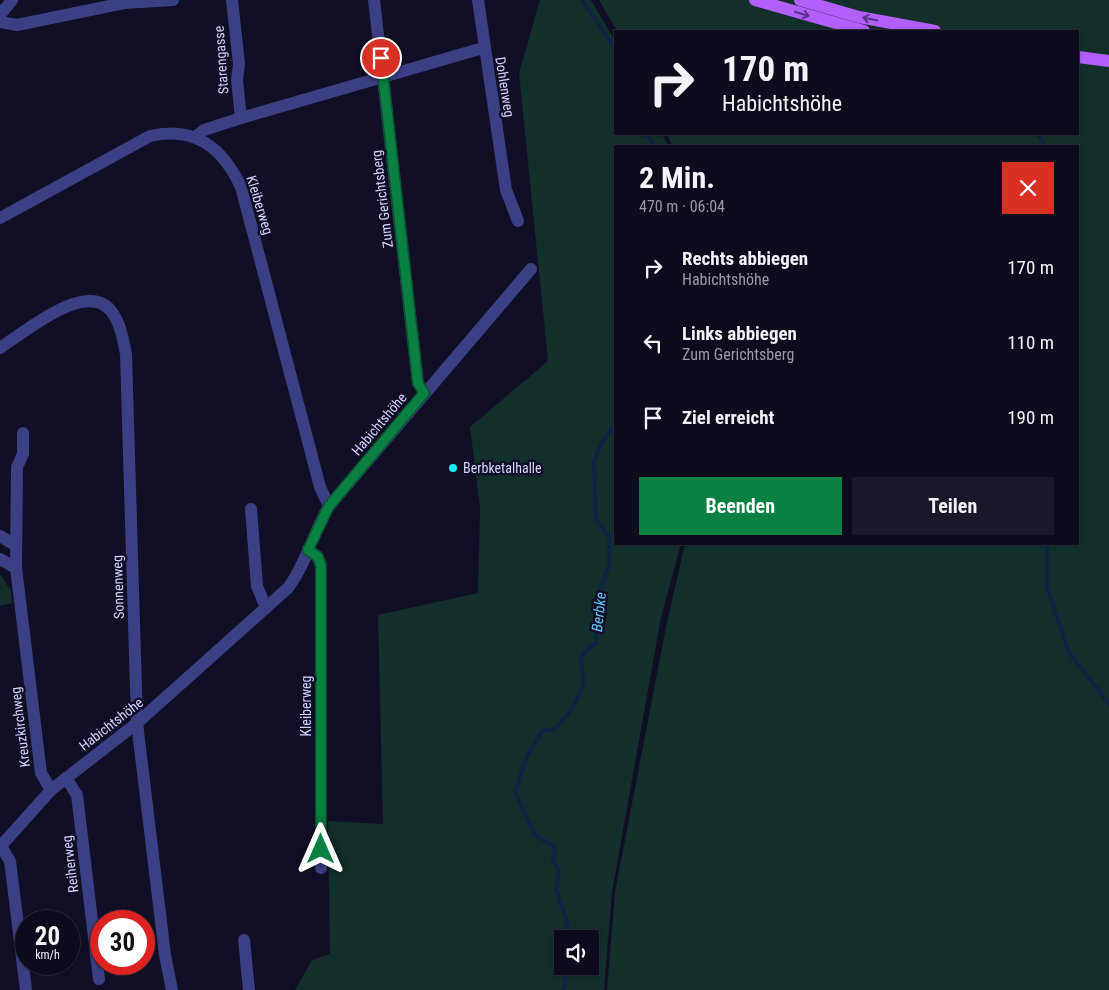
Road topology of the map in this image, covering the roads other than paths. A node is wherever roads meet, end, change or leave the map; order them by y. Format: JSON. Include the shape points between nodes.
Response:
{"nodes":[{"id":1,"x":12,"y":0,"type":"edge"},
{"id":2,"x":173,"y":0,"type":"edge"},
{"id":3,"x":232,"y":0,"type":"edge"},
{"id":4,"x":374,"y":0,"type":"edge"},
{"id":5,"x":478,"y":0,"type":"edge"},
{"id":6,"x":755,"y":0,"type":"edge"},
{"id":7,"x":800,"y":0,"type":"edge"},
{"id":8,"x":0,"y":15,"type":"edge"},
{"id":9,"x":0,"y":22,"type":"edge"},
{"id":10,"x":860,"y":30,"type":"edge"},
{"id":11,"x":930,"y":30,"type":"edge"},
{"id":12,"x":484,"y":48,"type":"junction"},
{"id":13,"x":1079,"y":57,"type":"edge"},
{"id":14,"x":1109,"y":61,"type":"edge"},
{"id":15,"x":383,"y":77,"type":"junction"},
{"id":16,"x":241,"y":118,"type":"junction"},
{"id":17,"x":195,"y":137,"type":"junction"},
{"id":18,"x":0,"y":218,"type":"edge"},
{"id":19,"x":518,"y":221,"type":"dead end"},
{"id":20,"x":531,"y":269,"type":"dead end"},
{"id":21,"x":0,"y":348,"type":"edge"},
{"id":22,"x":424,"y":393,"type":"junction"},
{"id":23,"x":23,"y":433,"type":"dead end"},
{"id":24,"x":329,"y":506,"type":"junction"},
{"id":25,"x":251,"y":510,"type":"dead end"},
{"id":26,"x":0,"y":536,"type":"edge"},
{"id":27,"x":15,"y":545,"type":"junction"},
{"id":28,"x":308,"y":550,"type":"junction"},
{"id":29,"x":0,"y":559,"type":"edge"},
{"id":30,"x":16,"y":568,"type":"junction"},
{"id":31,"x":266,"y":608,"type":"junction"},
{"id":32,"x":137,"y":724,"type":"junction"},
{"id":33,"x":66,"y":778,"type":"junction"},
{"id":34,"x":51,"y":790,"type":"junction"},
{"id":35,"x":1,"y":846,"type":"edge"},
{"id":36,"x":321,"y":868,"type":"dead end"},
{"id":37,"x":244,"y":940,"type":"dead end"},
{"id":38,"x":99,"y":979,"type":"dead end"},
{"id":39,"x":26,"y":990,"type":"edge"},
{"id":40,"x":172,"y":990,"type":"edge"},
{"id":41,"x":249,"y":990,"type":"edge"}],
"edges":[{"from":1,"to":8,"type":"street"},
{"from":2,"to":9,"type":"street","via":[[124,3],[17,25]]},
{"from":3,"to":16,"type":"street","name":"Starengasse"},
{"from":4,"to":15,"type":"street","name":"Zum Gerichtsberg"},
{"from":5,"to":12,"type":"street"},
{"from":6,"to":10,"type":"main road","one_way":true},
{"from":11,"to":7,"type":"main road","one_way":true,"via":[[859,17]]},
{"from":12,"to":15,"type":"street","name":"Dohlenweg"},
{"from":12,"to":19,"type":"street","name":"Dohlenweg","via":[[506,190]]},
{"from":13,"to":14,"type":"main road"},
{"from":15,"to":16,"type":"street","name":"Dohlenweg"},
{"from":15,"to":22,"type":"street","name":"Zum Gerichtsberg","via":[[418,383]]},
{"from":16,"to":17,"type":"street","name":"Dohlenweg","via":[[204,130]]},
{"from":17,"to":18,"type":"street","name":"Kleiberweg","via":[[162,134],[141,139]]},
{"from":17,"to":24,"type":"street","name":"Kleiberweg","via":[[223,158],[241,187],[320,487]]},
{"from":20,"to":22,"type":"street","name":"Habichtshöhe"},
{"from":21,"to":32,"type":"street","name":"Sonnenweg","via":[[67,305],[80,301],[93,300],[106,306],[115,315],[121,329],[126,354]]},
{"from":22,"to":24,"type":"street","name":"Habichtshöhe"},
{"from":23,"to":27,"type":"street","name":"Kreuzkirchweg","via":[[23,454],[17,467]]},
{"from":24,"to":28,"type":"street","name":"Habichtshöhe"},
{"from":25,"to":31,"type":"street","via":[[257,586]]},
{"from":26,"to":27,"type":"street"},
{"from":27,"to":30,"type":"street","name":"Kreuzkirchweg"},
{"from":28,"to":31,"type":"street","name":"Habichtshöhe","via":[[296,578]]},
{"from":28,"to":36,"type":"street","name":"Kleiberweg","via":[[318,557],[321,566]]},
{"from":29,"to":30,"type":"street"},
{"from":30,"to":34,"type":"street","name":"Kreuzkirchweg","via":[[41,773]]},
{"from":31,"to":32,"type":"street","name":"Habichtshöhe"},
{"from":32,"to":33,"type":"street","name":"Habichtshöhe"},
{"from":32,"to":40,"type":"street","name":"Sonnenweg"},
{"from":33,"to":34,"type":"street","name":"Habichtshöhe"},
{"from":33,"to":38,"type":"street","name":"Reiherweg","via":[[77,796]]},
{"from":34,"to":35,"type":"street","name":"Habichtshöhe"},
{"from":35,"to":39,"type":"street","via":[[10,861]]},
{"from":37,"to":41,"type":"street"}]}
